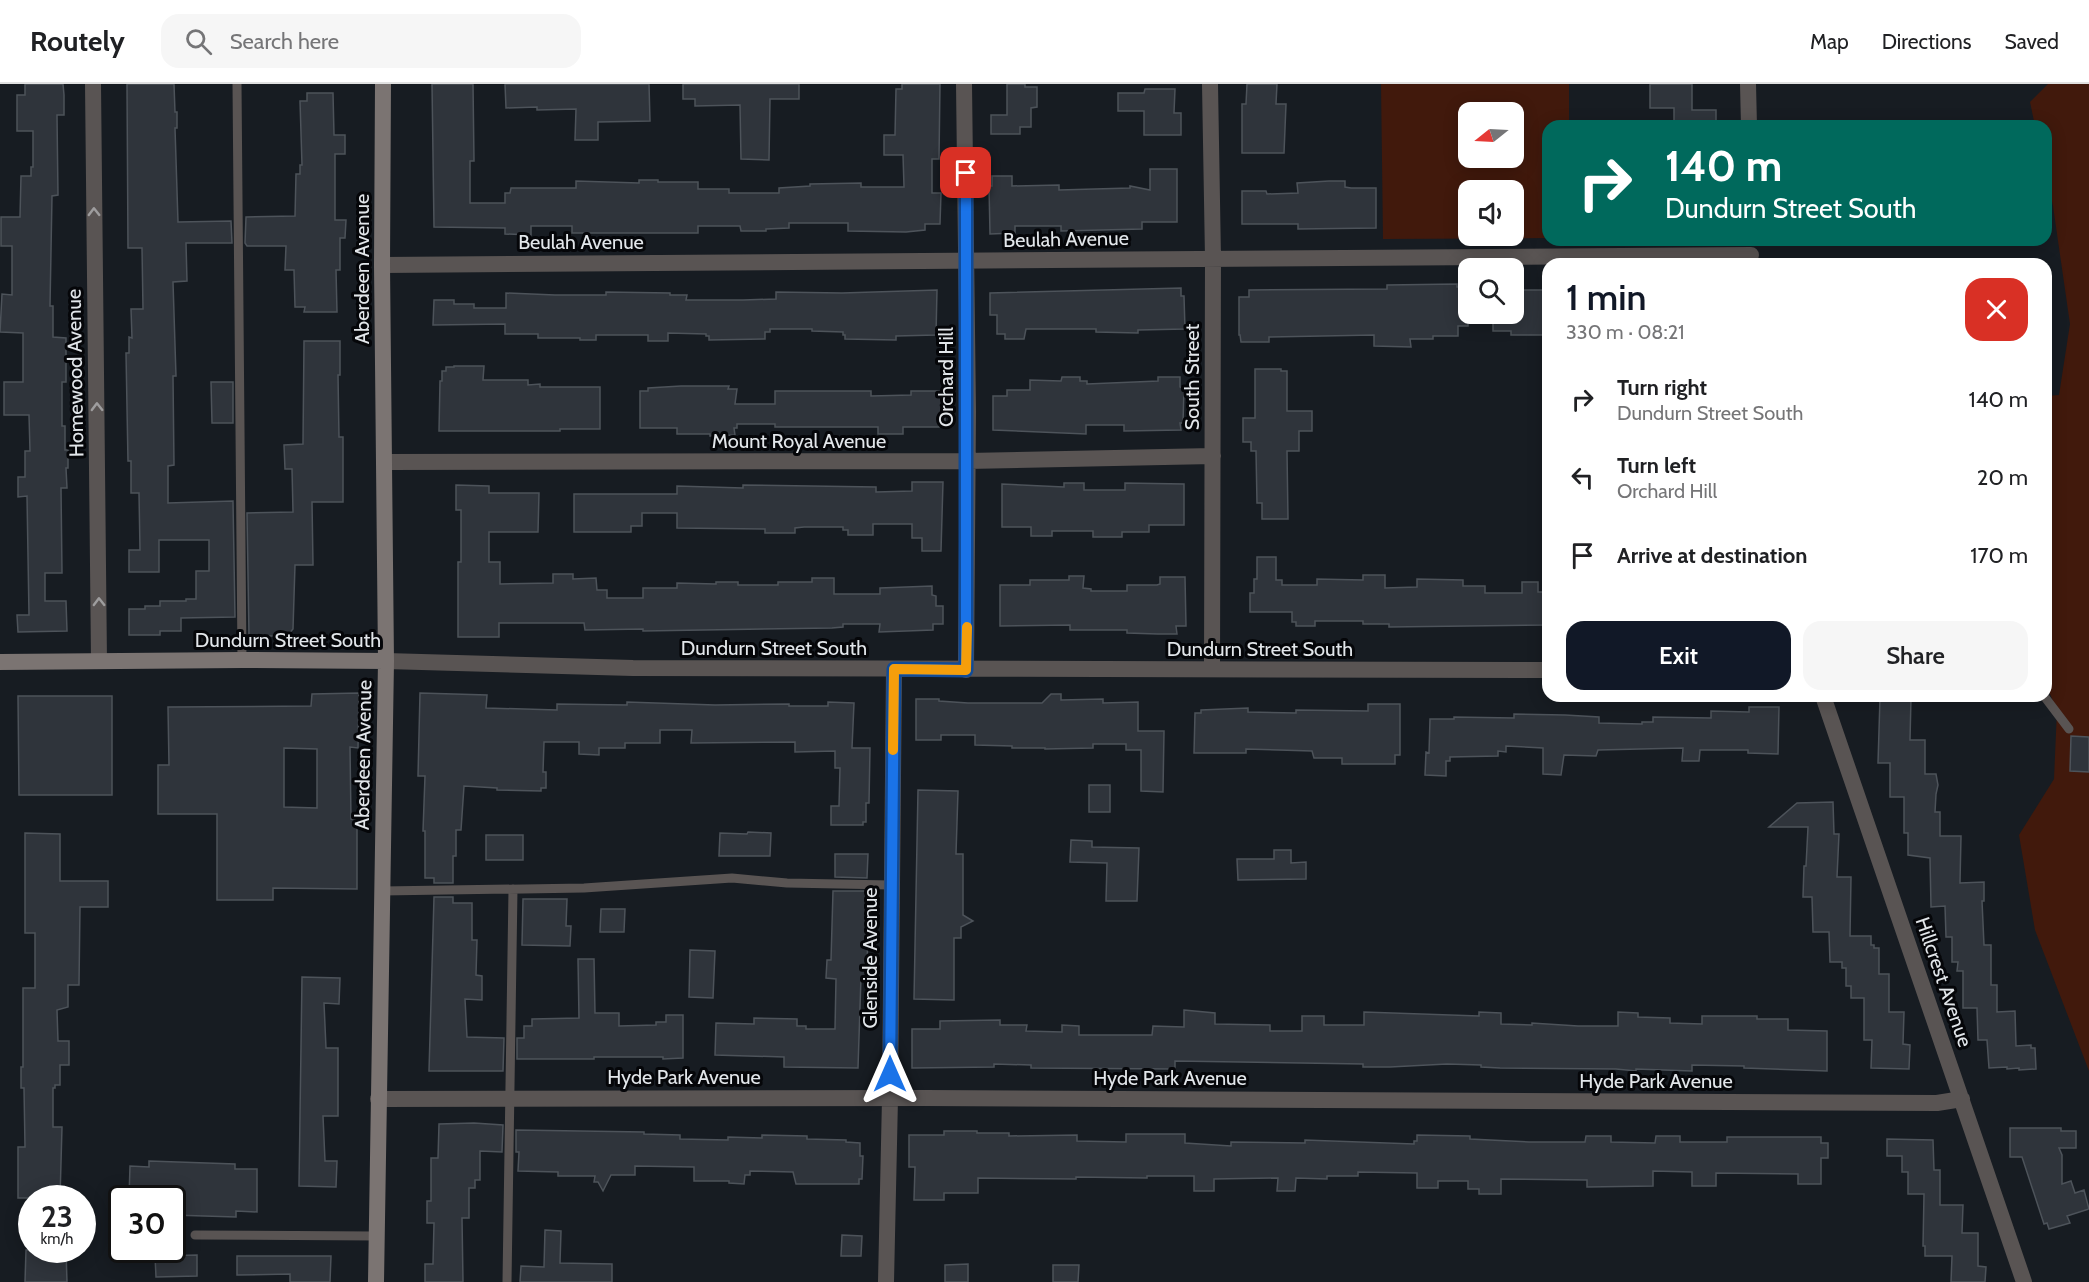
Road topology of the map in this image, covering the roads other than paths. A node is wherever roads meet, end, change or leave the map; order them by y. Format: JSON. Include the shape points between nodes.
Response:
{"nodes":[{"id":1,"x":93,"y":84,"type":"edge"},
{"id":2,"x":237,"y":84,"type":"edge"},
{"id":3,"x":383,"y":84,"type":"edge"},
{"id":4,"x":964,"y":84,"type":"edge"},
{"id":5,"x":1210,"y":84,"type":"edge"},
{"id":6,"x":1748,"y":84,"type":"edge"},
{"id":7,"x":1749,"y":120,"type":"edge"},
{"id":8,"x":1751,"y":253,"type":"edge"},
{"id":9,"x":1213,"y":258,"type":"junction"},
{"id":10,"x":967,"y":261,"type":"junction"},
{"id":11,"x":382,"y":265,"type":"junction"},
{"id":12,"x":1213,"y":456,"type":"junction"},
{"id":13,"x":386,"y":462,"type":"junction"},
{"id":14,"x":967,"y":462,"type":"junction"},
{"id":15,"x":242,"y":660,"type":"junction"},
{"id":16,"x":99,"y":661,"type":"junction"},
{"id":17,"x":0,"y":662,"type":"edge"},
{"id":18,"x":386,"y":662,"type":"junction"},
{"id":19,"x":894,"y":669,"type":"junction"},
{"id":20,"x":1212,"y":669,"type":"junction"},
{"id":21,"x":966,"y":670,"type":"junction"},
{"id":22,"x":1542,"y":670,"type":"edge"},
{"id":23,"x":1826,"y":702,"type":"edge"},
{"id":24,"x":2049,"y":702,"type":"edge"},
{"id":25,"x":2069,"y":729,"type":"dead end"},
{"id":26,"x":891,"y":885,"type":"junction"},
{"id":27,"x":513,"y":889,"type":"junction"},
{"id":28,"x":382,"y":891,"type":"junction"},
{"id":29,"x":890,"y":1098,"type":"junction"},
{"id":30,"x":378,"y":1099,"type":"junction"},
{"id":31,"x":511,"y":1099,"type":"junction"},
{"id":32,"x":1962,"y":1099,"type":"junction"},
{"id":33,"x":195,"y":1235,"type":"dead end"},
{"id":34,"x":375,"y":1236,"type":"junction"},
{"id":35,"x":375,"y":1282,"type":"edge"},
{"id":36,"x":507,"y":1282,"type":"edge"},
{"id":37,"x":885,"y":1282,"type":"edge"},
{"id":38,"x":2024,"y":1282,"type":"edge"}],
"edges":[{"from":16,"to":1,"type":"street","name":"Homewood Avenue","one_way":true},
{"from":2,"to":15,"type":"lane"},
{"from":3,"to":11,"type":"main road","name":"Aberdeen Avenue"},
{"from":4,"to":10,"type":"street","name":"Orchard Hill"},
{"from":5,"to":9,"type":"street","name":"South Street"},
{"from":6,"to":7,"type":"street"},
{"from":8,"to":9,"type":"street","name":"Beulah Avenue"},
{"from":9,"to":10,"type":"street","name":"Beulah Avenue"},
{"from":9,"to":12,"type":"street","name":"South Street"},
{"from":10,"to":11,"type":"street","name":"Beulah Avenue"},
{"from":10,"to":14,"type":"street","name":"Orchard Hill"},
{"from":11,"to":13,"type":"main road","name":"Aberdeen Avenue"},
{"from":12,"to":14,"type":"street","name":"Mount Royal Avenue"},
{"from":12,"to":20,"type":"street","name":"South Street"},
{"from":13,"to":14,"type":"street","name":"Mount Royal Avenue"},
{"from":13,"to":18,"type":"main road","name":"Aberdeen Avenue"},
{"from":14,"to":21,"type":"street","name":"Orchard Hill"},
{"from":15,"to":16,"type":"main road","name":"Dundurn Street South"},
{"from":15,"to":18,"type":"main road","name":"Dundurn Street South"},
{"from":16,"to":17,"type":"main road","name":"Dundurn Street South"},
{"from":18,"to":19,"type":"street","name":"Dundurn Street South"},
{"from":18,"to":28,"type":"main road","name":"Aberdeen Avenue"},
{"from":19,"to":21,"type":"street","name":"Dundurn Street South"},
{"from":19,"to":26,"type":"street","name":"Glenside Avenue"},
{"from":20,"to":21,"type":"street","name":"Dundurn Street South"},
{"from":20,"to":22,"type":"street","name":"Dundurn Street South"},
{"from":23,"to":32,"type":"street","name":"Hillcrest Avenue"},
{"from":24,"to":25,"type":"lane"},
{"from":26,"to":27,"type":"lane","via":[[732,878]]},
{"from":26,"to":29,"type":"street","name":"Glenside Avenue"},
{"from":27,"to":28,"type":"lane"},
{"from":27,"to":31,"type":"lane"},
{"from":28,"to":30,"type":"main road","name":"Aberdeen Avenue"},
{"from":29,"to":31,"type":"street","name":"Hyde Park Avenue"},
{"from":29,"to":32,"type":"street","name":"Hyde Park Avenue","via":[[1925,1103]]},
{"from":29,"to":37,"type":"street","name":"Glenside Avenue"},
{"from":30,"to":31,"type":"street","name":"Hyde Park Avenue"},
{"from":30,"to":34,"type":"main road","name":"Aberdeen Avenue"},
{"from":31,"to":36,"type":"lane"},
{"from":32,"to":38,"type":"street","name":"Hillcrest Avenue"},
{"from":33,"to":34,"type":"lane"},
{"from":34,"to":35,"type":"main road","name":"Aberdeen Avenue"}]}
